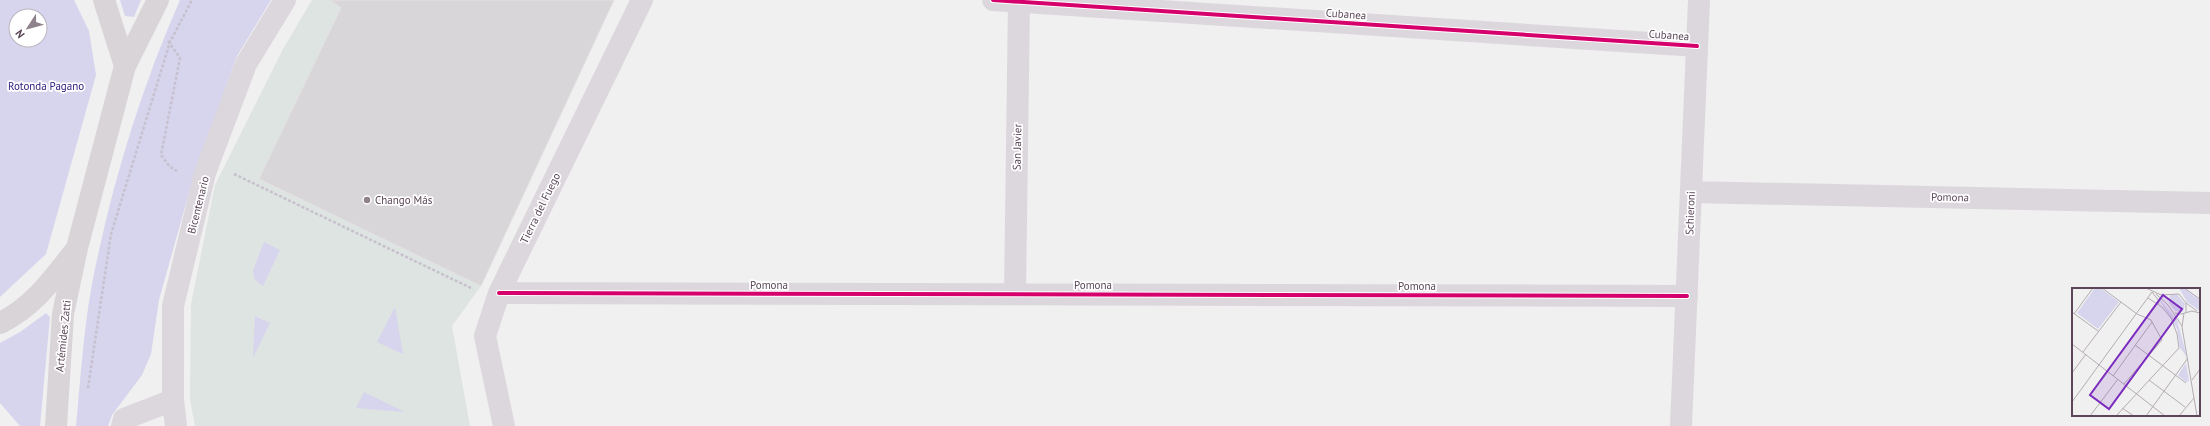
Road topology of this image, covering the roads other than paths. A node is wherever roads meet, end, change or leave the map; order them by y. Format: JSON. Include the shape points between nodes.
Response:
{"nodes":[{"id":1,"x":104,"y":0,"type":"edge"},
{"id":2,"x":158,"y":0,"type":"edge"},
{"id":3,"x":285,"y":0,"type":"edge"},
{"id":4,"x":642,"y":0,"type":"edge"},
{"id":5,"x":994,"y":0,"type":"edge"},
{"id":6,"x":1699,"y":0,"type":"edge"},
{"id":7,"x":1019,"y":1,"type":"edge"},
{"id":8,"x":1697,"y":46,"type":"junction"},
{"id":9,"x":125,"y":66,"type":"junction"},
{"id":10,"x":1691,"y":192,"type":"junction"},
{"id":11,"x":2210,"y":203,"type":"edge"},
{"id":12,"x":77,"y":248,"type":"junction"},
{"id":13,"x":1015,"y":294,"type":"junction"},
{"id":14,"x":1687,"y":296,"type":"junction"},
{"id":15,"x":497,"y":299,"type":"junction"},
{"id":16,"x":0,"y":323,"type":"edge"},
{"id":17,"x":173,"y":400,"type":"junction"},
{"id":18,"x":56,"y":426,"type":"edge"},
{"id":19,"x":122,"y":426,"type":"edge"},
{"id":20,"x":176,"y":426,"type":"edge"},
{"id":21,"x":504,"y":426,"type":"edge"},
{"id":22,"x":1681,"y":426,"type":"edge"}],
"edges":[{"from":1,"to":9,"type":"main road"},
{"from":2,"to":9,"type":"main road"},
{"from":3,"to":17,"type":"street","name":"Bicentenario","via":[[246,64],[205,173],[173,306]]},
{"from":4,"to":15,"type":"street","name":"Tierra del Fuego"},
{"from":5,"to":7,"type":"street","name":"Cubanea"},
{"from":6,"to":8,"type":"street","name":"Schieroni"},
{"from":7,"to":8,"type":"street","name":"Cubanea"},
{"from":7,"to":13,"type":"street","name":"San Javier"},
{"from":8,"to":10,"type":"street","name":"Schieroni"},
{"from":9,"to":12,"type":"main road"},
{"from":10,"to":11,"type":"street","name":"Pomona"},
{"from":10,"to":14,"type":"street","name":"Schieroni"},
{"from":12,"to":16,"type":"main road","via":[[46,288],[19,314]]},
{"from":12,"to":18,"type":"main road","name":"Artémides Zatti","via":[[63,314]]},
{"from":13,"to":14,"type":"street","name":"Pomona"},
{"from":13,"to":15,"type":"street","name":"Pomona"},
{"from":14,"to":22,"type":"street","name":"Schieroni"},
{"from":15,"to":21,"type":"street","name":"Tierra del Fuego","via":[[485,336]]},
{"from":17,"to":19,"type":"street","via":[[124,419]]},
{"from":17,"to":20,"type":"street","name":"Bicentenario"}]}
